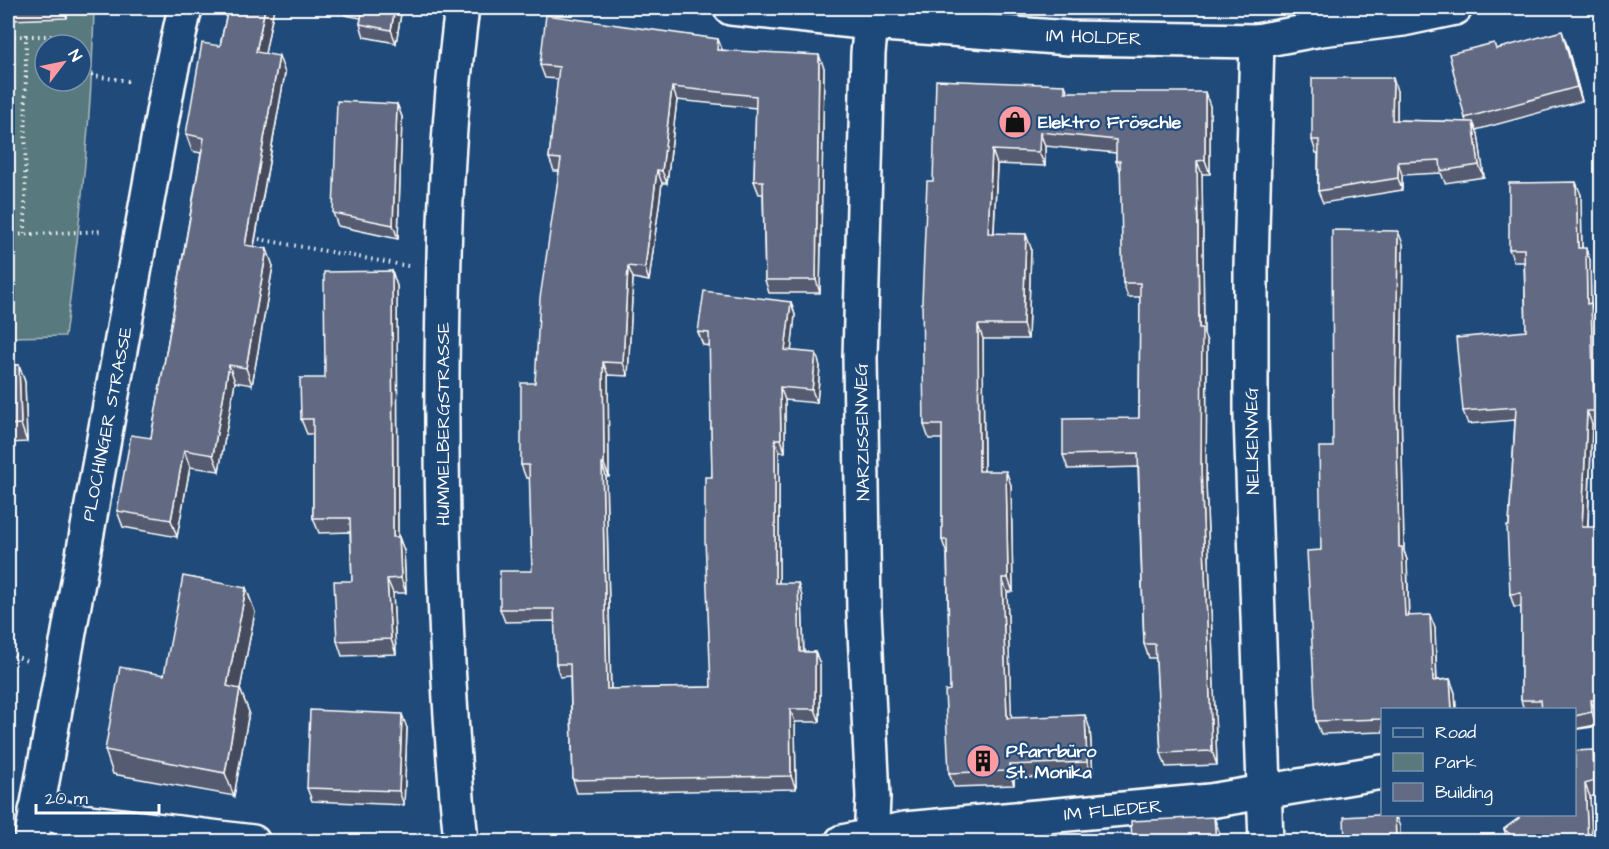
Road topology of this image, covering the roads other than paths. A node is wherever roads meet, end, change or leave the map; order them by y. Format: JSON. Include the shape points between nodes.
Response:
{"nodes":[{"id":1,"x":185,"y":8,"type":"edge"},
{"id":2,"x":462,"y":8,"type":"edge"},
{"id":3,"x":731,"y":8,"type":"edge"},
{"id":4,"x":1455,"y":8,"type":"edge"},
{"id":5,"x":871,"y":23,"type":"junction"},
{"id":6,"x":1257,"y":41,"type":"junction"},
{"id":7,"x":1602,"y":743,"type":"edge"},
{"id":8,"x":1576,"y":747,"type":"edge"},
{"id":9,"x":1381,"y":772,"type":"edge"},
{"id":10,"x":1263,"y":793,"type":"junction"},
{"id":11,"x":34,"y":826,"type":"edge"},
{"id":12,"x":861,"y":840,"type":"edge"},
{"id":13,"x":253,"y":842,"type":"edge"},
{"id":14,"x":461,"y":842,"type":"edge"},
{"id":15,"x":1266,"y":842,"type":"edge"}],
"edges":[{"from":1,"to":11,"type":"street","name":"PLOCHINGER STRASSE"},
{"from":2,"to":14,"type":"street","name":"HUMMELBERGSTRASSE","via":[[443,266],[444,604]]},
{"from":3,"to":5,"type":"street","name":"IM HOLDER"},
{"from":4,"to":6,"type":"street","name":"IM HOLDER","via":[[1403,20]]},
{"from":5,"to":6,"type":"street","name":"IM HOLDER","via":[[1069,38]]},
{"from":5,"to":12,"type":"street","name":"NARZISSENWEG","via":[[860,358],[864,611],[873,797]]},
{"from":6,"to":10,"type":"street","name":"NELKENWEG","via":[[1251,417]]},
{"from":7,"to":8,"type":"street"},
{"from":9,"to":10,"type":"street","name":"IM FLIEDER"},
{"from":10,"to":12,"type":"street","name":"IM FLIEDER","via":[[905,829]]},
{"from":10,"to":15,"type":"street","name":"NELKENWEG"},
{"from":11,"to":13,"type":"street","via":[[73,820]]}]}
